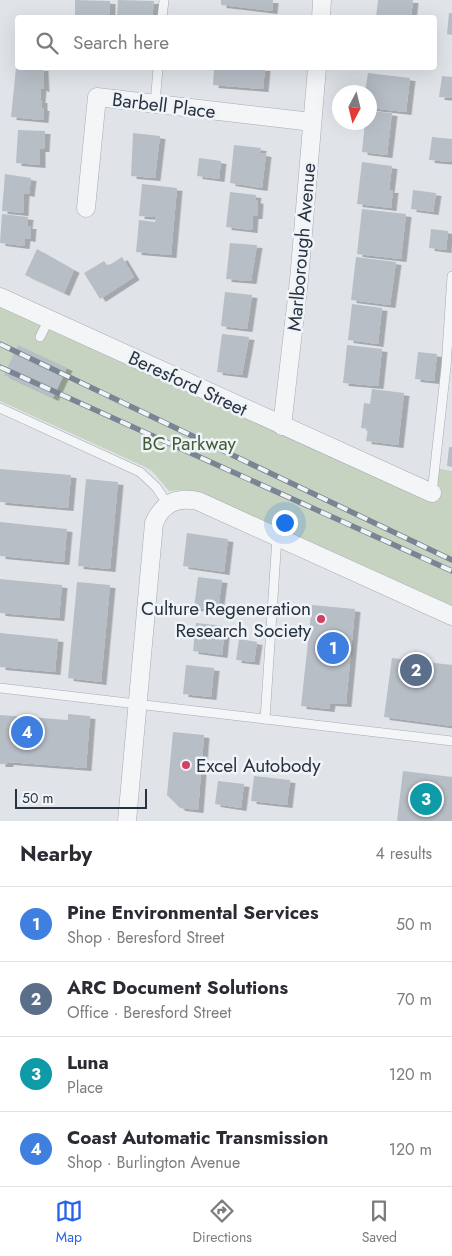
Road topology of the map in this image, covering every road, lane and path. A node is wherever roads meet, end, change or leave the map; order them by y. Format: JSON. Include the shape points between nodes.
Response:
{"nodes":[{"id":1,"x":164,"y":0,"type":"edge"},
{"id":2,"x":322,"y":0,"type":"edge"},
{"id":3,"x":162,"y":15,"type":"edge"},
{"id":4,"x":321,"y":15,"type":"edge"},
{"id":5,"x":158,"y":70,"type":"edge"},
{"id":6,"x":317,"y":70,"type":"edge"},
{"id":7,"x":155,"y":104,"type":"junction"},
{"id":8,"x":312,"y":122,"type":"junction"},
{"id":9,"x":86,"y":208,"type":"dead end"},
{"id":10,"x":452,"y":276,"type":"edge"},
{"id":11,"x":0,"y":297,"type":"edge"},
{"id":12,"x":49,"y":319,"type":"junction"},
{"id":13,"x":40,"y":337,"type":"dead end"},
{"id":14,"x":0,"y":408,"type":"edge"},
{"id":15,"x":282,"y":426,"type":"junction"},
{"id":16,"x":432,"y":493,"type":"joint"},
{"id":17,"x":167,"y":503,"type":"junction"},
{"id":18,"x":277,"y":537,"type":"junction"},
{"id":19,"x":452,"y":616,"type":"edge"},
{"id":20,"x":0,"y":688,"type":"edge"},
{"id":21,"x":139,"y":703,"type":"junction"},
{"id":22,"x":265,"y":719,"type":"junction"},
{"id":23,"x":452,"y":741,"type":"edge"},
{"id":24,"x":127,"y":821,"type":"edge"}],
"edges":[{"from":1,"to":3,"type":"lane"},
{"from":2,"to":4,"type":"street"},
{"from":5,"to":7,"type":"lane"},
{"from":6,"to":8,"type":"street","name":"Marlborough Avenue"},
{"from":7,"to":8,"type":"street","name":"Barbell Place"},
{"from":7,"to":9,"type":"street","name":"Barbell Place","via":[[96,97]]},
{"from":8,"to":15,"type":"street","name":"Marlborough Avenue","via":[[299,280]]},
{"from":10,"to":16,"type":"lane"},
{"from":11,"to":12,"type":"street","name":"Beresford Street"},
{"from":12,"to":13,"type":"lane"},
{"from":12,"to":15,"type":"street","name":"Beresford Street"},
{"from":14,"to":17,"type":"lane","via":[[140,472]]},
{"from":15,"to":16,"type":"street","name":"Beresford Street"},
{"from":17,"to":18,"type":"street","via":[[198,501]]},
{"from":17,"to":21,"type":"street","via":[[158,512],[154,523]]},
{"from":18,"to":19,"type":"street"},
{"from":18,"to":22,"type":"lane"},
{"from":20,"to":21,"type":"lane"},
{"from":21,"to":22,"type":"lane"},
{"from":21,"to":24,"type":"street"},
{"from":22,"to":23,"type":"lane"}]}
